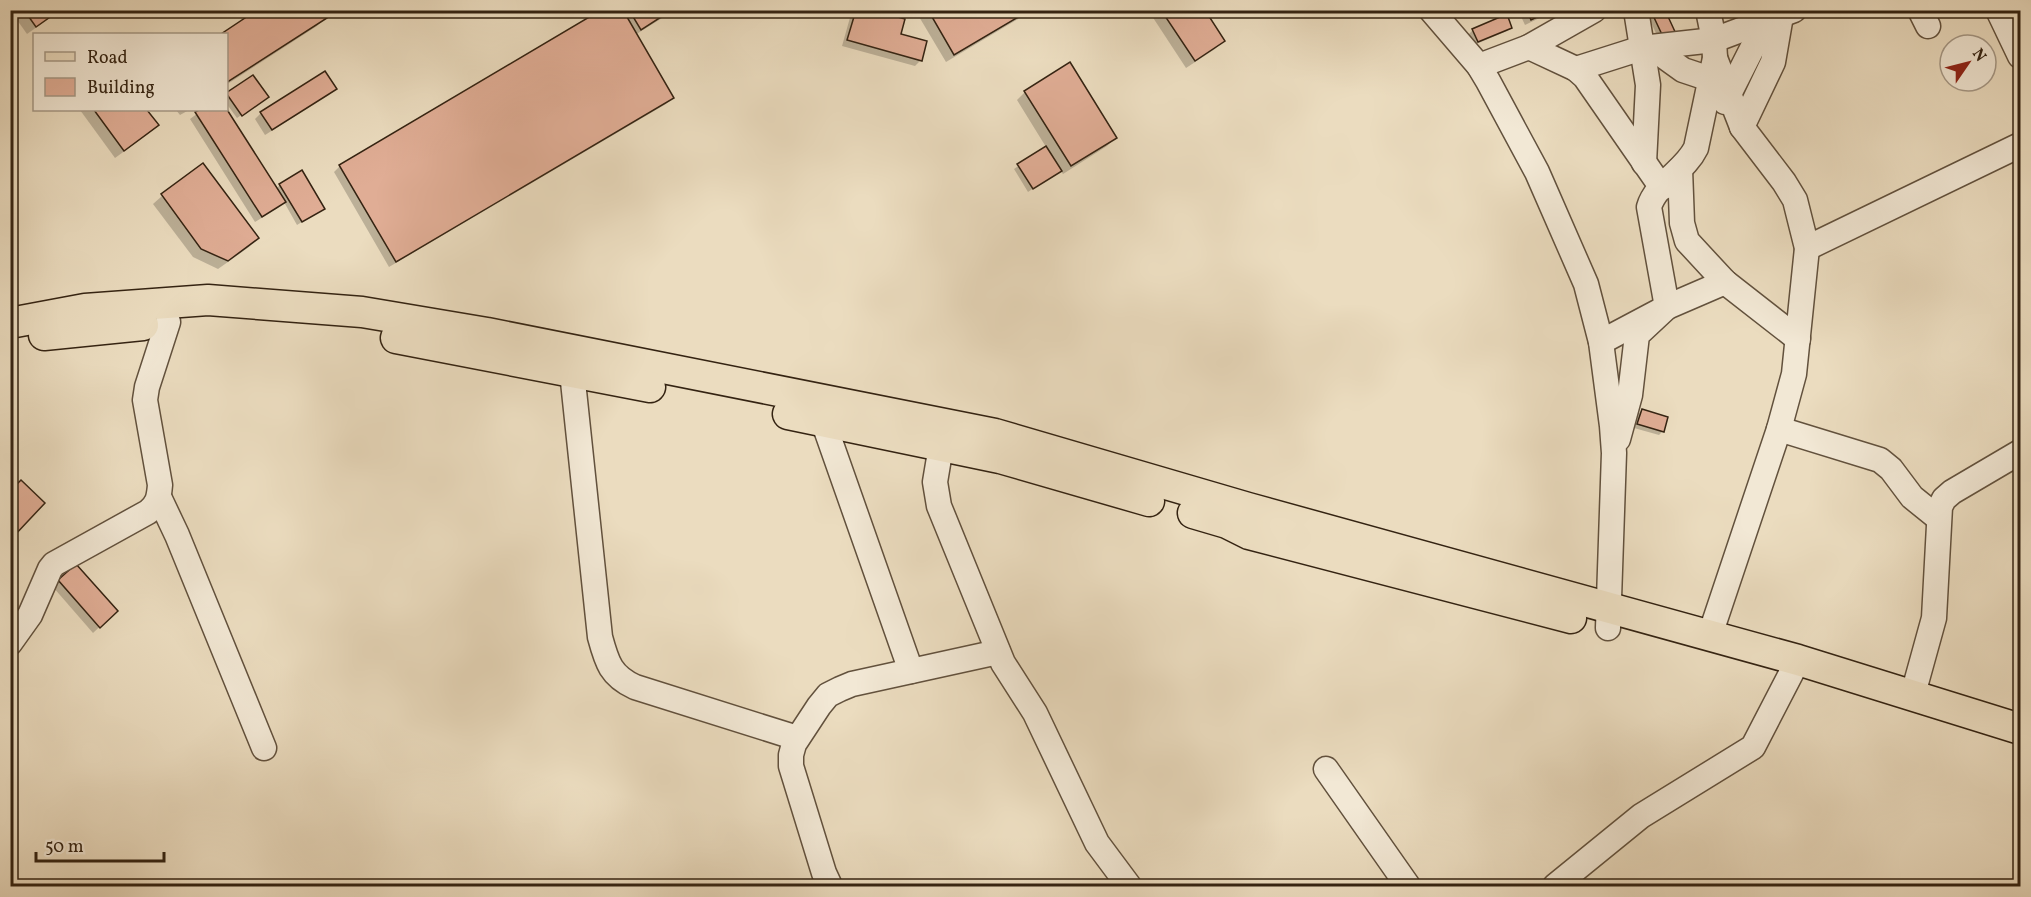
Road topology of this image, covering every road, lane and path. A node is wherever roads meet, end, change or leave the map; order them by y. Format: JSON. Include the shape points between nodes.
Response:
{"nodes":[{"id":1,"x":1431,"y":10,"type":"edge"},
{"id":2,"x":1594,"y":10,"type":"edge"},
{"id":3,"x":1636,"y":10,"type":"edge"},
{"id":4,"x":1708,"y":10,"type":"edge"},
{"id":5,"x":1998,"y":10,"type":"edge"},
{"id":6,"x":1780,"y":14,"type":"edge"},
{"id":7,"x":1529,"y":46,"type":"junction"},
{"id":8,"x":1647,"y":47,"type":"junction"},
{"id":9,"x":2020,"y":56,"type":"edge"},
{"id":10,"x":1713,"y":59,"type":"junction"},
{"id":11,"x":1479,"y":66,"type":"junction"},
{"id":12,"x":1576,"y":69,"type":"junction"},
{"id":13,"x":1729,"y":95,"type":"junction"},
{"id":14,"x":1742,"y":127,"type":"junction"},
{"id":15,"x":2020,"y":145,"type":"edge"},
{"id":16,"x":1696,"y":148,"type":"junction"},
{"id":17,"x":1644,"y":163,"type":"junction"},
{"id":18,"x":1680,"y":169,"type":"junction"},
{"id":19,"x":1662,"y":188,"type":"junction"},
{"id":20,"x":1808,"y":248,"type":"junction"},
{"id":21,"x":1725,"y":282,"type":"junction"},
{"id":22,"x":1667,"y":308,"type":"junction"},
{"id":23,"x":168,"y":322,"type":"junction"},
{"id":24,"x":10,"y":323,"type":"edge"},
{"id":25,"x":1798,"y":339,"type":"junction"},
{"id":26,"x":468,"y":341,"type":"junction"},
{"id":27,"x":10,"y":342,"type":"edge"},
{"id":28,"x":1601,"y":342,"type":"junction"},
{"id":29,"x":572,"y":372,"type":"junction"},
{"id":30,"x":823,"y":421,"type":"junction"},
{"id":31,"x":1779,"y":429,"type":"junction"},
{"id":32,"x":941,"y":446,"type":"junction"},
{"id":33,"x":1614,"y":453,"type":"junction"},
{"id":34,"x":2018,"y":455,"type":"edge"},
{"id":35,"x":159,"y":497,"type":"junction"},
{"id":36,"x":1938,"y":518,"type":"junction"},
{"id":37,"x":1609,"y":618,"type":"junction"},
{"id":38,"x":1710,"y":635,"type":"junction"},
{"id":39,"x":10,"y":643,"type":"edge"},
{"id":40,"x":998,"y":652,"type":"junction"},
{"id":41,"x":1793,"y":669,"type":"junction"},
{"id":42,"x":911,"y":671,"type":"junction"},
{"id":43,"x":1913,"y":694,"type":"junction"},
{"id":44,"x":2020,"y":729,"type":"edge"},
{"id":45,"x":797,"y":738,"type":"junction"},
{"id":46,"x":264,"y":748,"type":"dead end"},
{"id":47,"x":2020,"y":748,"type":"edge"},
{"id":48,"x":1326,"y":768,"type":"dead end"},
{"id":49,"x":830,"y":886,"type":"edge"},
{"id":50,"x":1129,"y":886,"type":"edge"},
{"id":51,"x":1408,"y":886,"type":"edge"},
{"id":52,"x":1555,"y":886,"type":"edge"}],
"edges":[{"from":1,"to":11,"type":"street"},
{"from":2,"to":7,"type":"street"},
{"from":3,"to":8,"type":"street"},
{"from":4,"to":10,"type":"street"},
{"from":5,"to":9,"type":"street"},
{"from":6,"to":10,"type":"street"},
{"from":6,"to":13,"type":"street"},
{"from":6,"to":14,"type":"street","via":[[1773,62]]},
{"from":7,"to":11,"type":"street"},
{"from":7,"to":12,"type":"street"},
{"from":8,"to":10,"type":"street"},
{"from":8,"to":10,"type":"street","via":[[1683,70]]},
{"from":8,"to":12,"type":"street"},
{"from":8,"to":17,"type":"street","via":[[1649,95]]},
{"from":10,"to":13,"type":"street"},
{"from":10,"to":16,"type":"street"},
{"from":11,"to":28,"type":"street","via":[[1538,172],[1586,284]]},
{"from":12,"to":17,"type":"street"},
{"from":13,"to":14,"type":"street"},
{"from":13,"to":16,"type":"street"},
{"from":14,"to":20,"type":"street","via":[[1795,200]]},
{"from":15,"to":20,"type":"street"},
{"from":16,"to":18,"type":"street"},
{"from":17,"to":19,"type":"street"},
{"from":18,"to":19,"type":"street"},
{"from":18,"to":21,"type":"street","via":[[1683,232]]},
{"from":19,"to":22,"type":"street","via":[[1649,207]]},
{"from":20,"to":25,"type":"street"},
{"from":21,"to":22,"type":"street"},
{"from":21,"to":25,"type":"street"},
{"from":22,"to":28,"type":"street"},
{"from":22,"to":33,"type":"street","via":[[1637,334],[1628,405]]},
{"from":23,"to":26,"type":"main road","via":[[208,319]]},
{"from":23,"to":27,"type":"main road","via":[[47,334]]},
{"from":23,"to":35,"type":"street","via":[[145,400]]},
{"from":24,"to":26,"type":"main road","via":[[86,309],[208,300],[362,312]]},
{"from":25,"to":31,"type":"street","via":[[1796,363]]},
{"from":26,"to":29,"type":"main road"},
{"from":26,"to":37,"type":"main road","via":[[995,434]]},
{"from":28,"to":33,"type":"street"},
{"from":29,"to":30,"type":"main road"},
{"from":29,"to":45,"type":"street","via":[[600,637],[612,672],[635,687]]},
{"from":30,"to":32,"type":"main road"},
{"from":30,"to":42,"type":"street"},
{"from":31,"to":36,"type":"street","via":[[1880,460],[1892,469],[1912,497]]},
{"from":31,"to":38,"type":"street"},
{"from":32,"to":37,"type":"main road","via":[[1009,460],[1227,524],[1249,534]]},
{"from":32,"to":40,"type":"street","via":[[935,482],[939,506]]},
{"from":33,"to":37,"type":"street"},
{"from":34,"to":36,"type":"street","via":[[1952,492],[1944,499]]},
{"from":35,"to":39,"type":"street","via":[[148,512],[54,564],[30,615]]},
{"from":35,"to":46,"type":"street"},
{"from":36,"to":43,"type":"street","via":[[1934,618]]},
{"from":37,"to":38,"type":"main road"},
{"from":37,"to":41,"type":"main road"},
{"from":38,"to":41,"type":"main road"},
{"from":40,"to":42,"type":"street"},
{"from":40,"to":50,"type":"street","via":[[1032,707],[1097,843]]},
{"from":41,"to":43,"type":"main road"},
{"from":41,"to":47,"type":"main road"},
{"from":41,"to":52,"type":"street","via":[[1753,747],[1641,816]]},
{"from":42,"to":45,"type":"street","via":[[834,692]]},
{"from":43,"to":44,"type":"main road"},
{"from":45,"to":49,"type":"street","via":[[791,766]]},
{"from":48,"to":51,"type":"street"}]}
